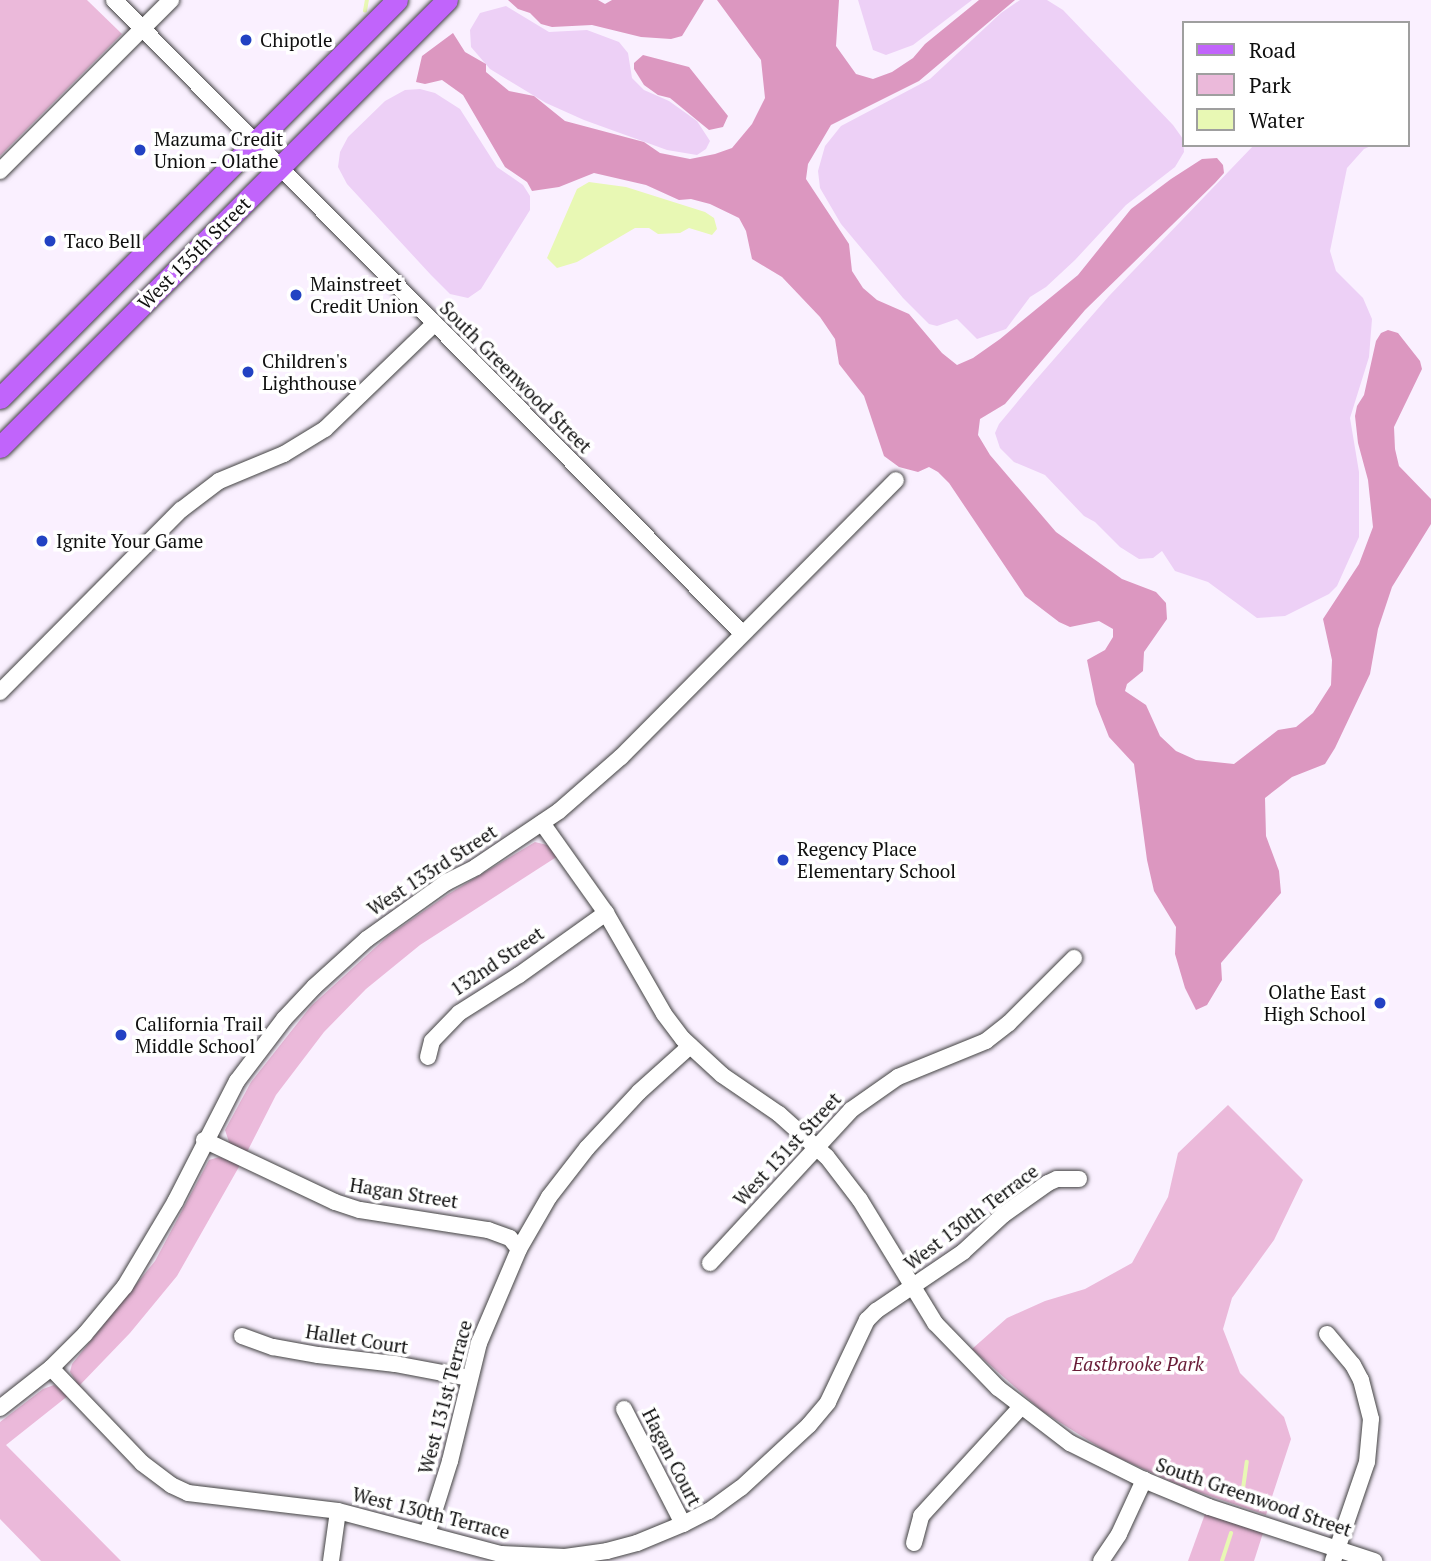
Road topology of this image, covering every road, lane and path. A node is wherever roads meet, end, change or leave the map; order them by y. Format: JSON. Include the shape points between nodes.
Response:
{"nodes":[{"id":1,"x":114,"y":0,"type":"edge"},
{"id":2,"x":171,"y":0,"type":"edge"},
{"id":3,"x":397,"y":0,"type":"edge"},
{"id":4,"x":447,"y":0,"type":"edge"},
{"id":5,"x":142,"y":29,"type":"junction"},
{"id":6,"x":254,"y":143,"type":"junction"},
{"id":7,"x":279,"y":168,"type":"junction"},
{"id":8,"x":0,"y":171,"type":"edge"},
{"id":9,"x":434,"y":324,"type":"junction"},
{"id":10,"x":0,"y":398,"type":"edge"},
{"id":11,"x":0,"y":447,"type":"edge"},
{"id":12,"x":896,"y":480,"type":"dead end"},
{"id":13,"x":742,"y":633,"type":"junction"},
{"id":14,"x":0,"y":692,"type":"edge"},
{"id":15,"x":542,"y":823,"type":"junction"},
{"id":16,"x":606,"y":913,"type":"junction"},
{"id":17,"x":1074,"y":958,"type":"dead end"},
{"id":18,"x":691,"y":1046,"type":"junction"},
{"id":19,"x":428,"y":1057,"type":"dead end"},
{"id":20,"x":204,"y":1140,"type":"junction"},
{"id":21,"x":817,"y":1147,"type":"junction"},
{"id":22,"x":1079,"y":1179,"type":"dead end"},
{"id":23,"x":519,"y":1249,"type":"junction"},
{"id":24,"x":709,"y":1263,"type":"dead end"},
{"id":25,"x":911,"y":1287,"type":"junction"},
{"id":26,"x":1327,"y":1334,"type":"dead end"},
{"id":27,"x":242,"y":1336,"type":"dead end"},
{"id":28,"x":51,"y":1368,"type":"junction"},
{"id":29,"x":469,"y":1378,"type":"junction"},
{"id":30,"x":1021,"y":1407,"type":"junction"},
{"id":31,"x":0,"y":1408,"type":"edge"},
{"id":32,"x":624,"y":1409,"type":"dead end"},
{"id":33,"x":1144,"y":1480,"type":"junction"},
{"id":34,"x":338,"y":1511,"type":"junction"},
{"id":35,"x":682,"y":1524,"type":"junction"},
{"id":36,"x":428,"y":1534,"type":"junction"},
{"id":37,"x":914,"y":1543,"type":"dead end"},
{"id":38,"x":1334,"y":1555,"type":"edge"},
{"id":39,"x":331,"y":1561,"type":"edge"},
{"id":40,"x":1101,"y":1561,"type":"edge"},
{"id":41,"x":1374,"y":1561,"type":"edge"}],
"edges":[{"from":1,"to":5,"type":"street","name":"South Greenwood Street"},
{"from":2,"to":5,"type":"street"},
{"from":3,"to":6,"type":"main road","name":"West 135th Street"},
{"from":4,"to":7,"type":"main road","name":"West 135th Street"},
{"from":5,"to":6,"type":"street","name":"South Greenwood Street"},
{"from":5,"to":8,"type":"street"},
{"from":6,"to":7,"type":"street","name":"South Greenwood Street"},
{"from":6,"to":10,"type":"main road","name":"West 135th Street"},
{"from":7,"to":9,"type":"street","name":"South Greenwood Street"},
{"from":7,"to":11,"type":"main road","name":"West 135th Street"},
{"from":9,"to":13,"type":"street","name":"South Greenwood Street"},
{"from":9,"to":14,"type":"street","via":[[309,440],[219,481],[181,510]]},
{"from":12,"to":13,"type":"street","name":"West 133rd Street"},
{"from":13,"to":15,"type":"street","name":"West 133rd Street","via":[[621,757]]},
{"from":15,"to":16,"type":"street","name":"South Greenwood Street"},
{"from":15,"to":20,"type":"street","name":"West 133rd Street","via":[[404,912],[332,970],[261,1049]]},
{"from":16,"to":18,"type":"street","name":"South Greenwood Street","via":[[664,1014]]},
{"from":16,"to":19,"type":"street","name":"132nd Street","via":[[458,1013],[432,1041]]},
{"from":17,"to":21,"type":"street","name":"West 131st Street","via":[[986,1041],[887,1084],[851,1110]]},
{"from":18,"to":21,"type":"street","name":"South Greenwood Street"},
{"from":18,"to":23,"type":"street","name":"West 131st Terrace","via":[[639,1092],[587,1148],[549,1197]]},
{"from":20,"to":23,"type":"street","name":"Hagan Street","via":[[335,1202],[360,1210],[476,1226],[510,1238]]},
{"from":20,"to":28,"type":"street","name":"West 133rd Street","via":[[137,1268],[85,1334]]},
{"from":21,"to":24,"type":"street","name":"West 131st Street"},
{"from":21,"to":25,"type":"street","name":"South Greenwood Street","via":[[860,1200]]},
{"from":22,"to":25,"type":"street","name":"West 130th Terrace","via":[[1048,1183],[1003,1215],[963,1252]]},
{"from":23,"to":29,"type":"street","name":"West 131st Terrace","via":[[488,1317]]},
{"from":25,"to":30,"type":"street","name":"South Greenwood Street","via":[[952,1343]]},
{"from":25,"to":35,"type":"street","name":"West 130th Terrace","via":[[867,1320],[828,1402],[809,1425],[741,1488]]},
{"from":26,"to":38,"type":"street","via":[[1361,1380],[1371,1419],[1367,1462]]},
{"from":27,"to":29,"type":"street","name":"Hallet Court","via":[[272,1347]]},
{"from":28,"to":31,"type":"street","name":"West 133rd Street"},
{"from":28,"to":34,"type":"street","name":"West 130th Terrace","via":[[142,1463],[171,1485],[198,1495]]},
{"from":29,"to":36,"type":"street","name":"West 131st Terrace"},
{"from":30,"to":33,"type":"street","name":"South Greenwood Street","via":[[1070,1443]]},
{"from":30,"to":37,"type":"street","via":[[921,1516]]},
{"from":32,"to":35,"type":"street","name":"Hagan Court"},
{"from":33,"to":38,"type":"street","name":"South Greenwood Street"},
{"from":33,"to":40,"type":"street"},
{"from":34,"to":36,"type":"street","name":"West 130th Terrace"},
{"from":34,"to":39,"type":"street"},
{"from":35,"to":36,"type":"street","name":"West 130th Terrace","via":[[637,1543],[565,1557],[501,1554]]},
{"from":38,"to":41,"type":"street","name":"South Greenwood Street"}]}
